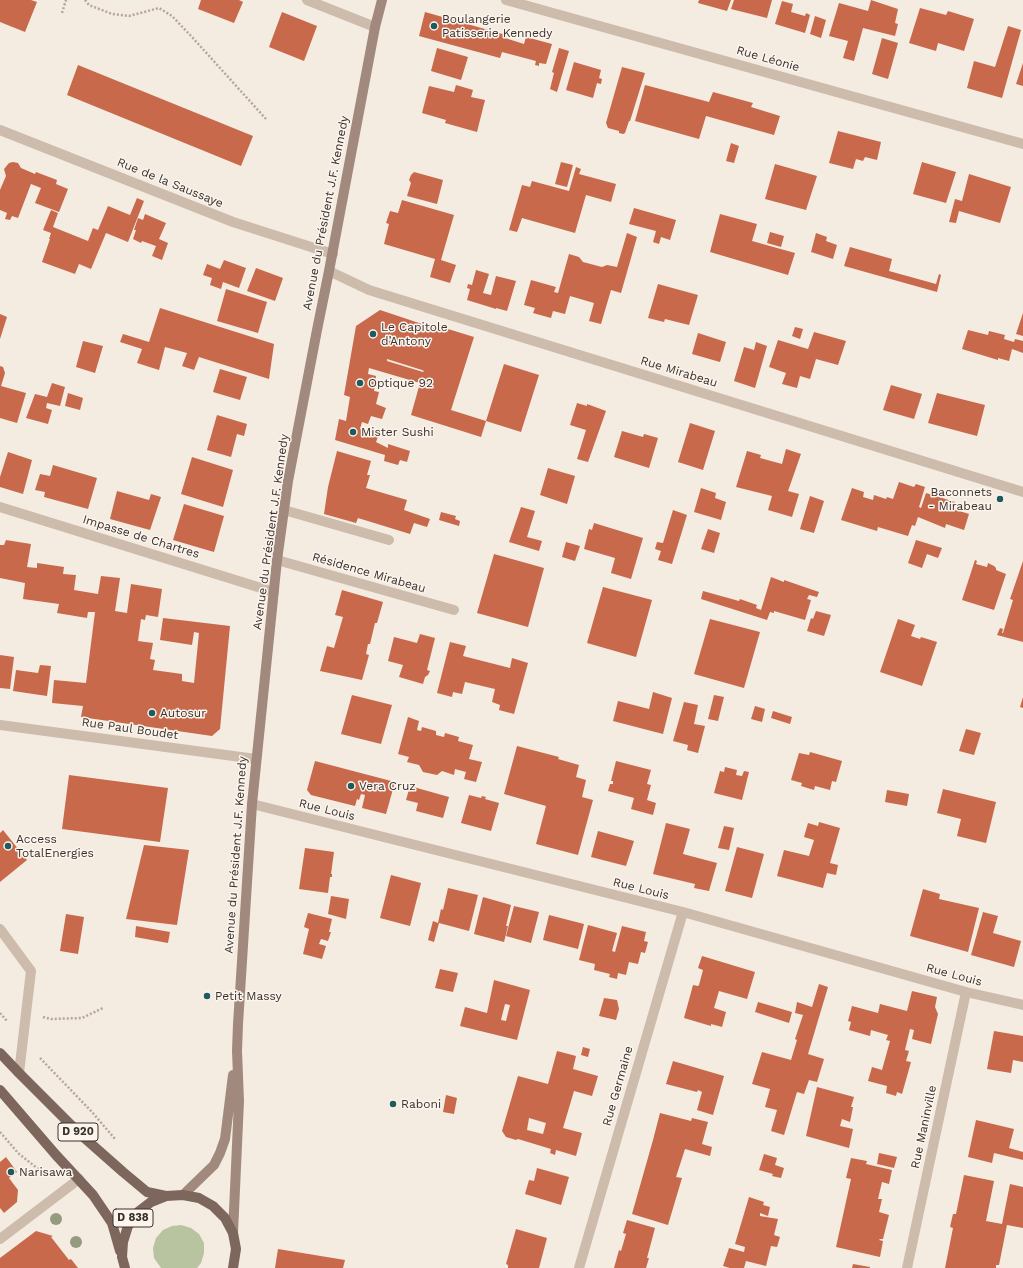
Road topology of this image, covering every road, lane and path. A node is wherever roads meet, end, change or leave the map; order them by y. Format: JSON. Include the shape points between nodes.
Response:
{"nodes":[{"id":1,"x":66,"y":0,"type":"edge"},
{"id":2,"x":85,"y":0,"type":"edge"},
{"id":3,"x":307,"y":0,"type":"edge"},
{"id":4,"x":382,"y":0,"type":"edge"},
{"id":5,"x":506,"y":0,"type":"edge"},
{"id":6,"x":62,"y":13,"type":"dead end"},
{"id":7,"x":375,"y":27,"type":"junction"},
{"id":8,"x":266,"y":119,"type":"dead end"},
{"id":9,"x":0,"y":130,"type":"edge"},
{"id":10,"x":1023,"y":144,"type":"edge"},
{"id":11,"x":333,"y":254,"type":"junction"},
{"id":12,"x":330,"y":271,"type":"junction"},
{"id":13,"x":1023,"y":492,"type":"edge"},
{"id":14,"x":0,"y":507,"type":"edge"},
{"id":15,"x":284,"y":510,"type":"junction"},
{"id":16,"x":389,"y":540,"type":"dead end"},
{"id":17,"x":277,"y":560,"type":"junction"},
{"id":18,"x":274,"y":592,"type":"junction"},
{"id":19,"x":454,"y":610,"type":"dead end"},
{"id":20,"x":0,"y":725,"type":"edge"},
{"id":21,"x":256,"y":759,"type":"junction"},
{"id":22,"x":252,"y":804,"type":"junction"},
{"id":23,"x":682,"y":912,"type":"junction"},
{"id":24,"x":0,"y":929,"type":"edge"},
{"id":25,"x":966,"y":992,"type":"junction"},
{"id":26,"x":1023,"y":1005,"type":"edge"},
{"id":27,"x":103,"y":1008,"type":"dead end"},
{"id":28,"x":0,"y":1013,"type":"edge"},
{"id":29,"x":27,"y":1014,"type":"junction"},
{"id":30,"x":23,"y":1039,"type":"junction"},
{"id":31,"x":237,"y":1051,"type":"junction"},
{"id":32,"x":0,"y":1053,"type":"edge"},
{"id":33,"x":19,"y":1074,"type":"junction"},
{"id":34,"x":0,"y":1090,"type":"edge"},
{"id":35,"x":0,"y":1132,"type":"edge"},
{"id":36,"x":119,"y":1145,"type":"dead end"},
{"id":37,"x":79,"y":1180,"type":"junction"},
{"id":38,"x":183,"y":1195,"type":"junction"},
{"id":39,"x":166,"y":1196,"type":"junction"},
{"id":40,"x":233,"y":1233,"type":"junction"},
{"id":41,"x":0,"y":1239,"type":"edge"},
{"id":42,"x":122,"y":1257,"type":"junction"},
{"id":43,"x":125,"y":1268,"type":"edge"},
{"id":44,"x":233,"y":1268,"type":"edge"},
{"id":45,"x":579,"y":1268,"type":"edge"},
{"id":46,"x":906,"y":1268,"type":"edge"}],
"edges":[{"from":1,"to":6,"type":"path"},
{"from":2,"to":8,"type":"path","via":[[90,5],[112,14],[129,16],[159,8],[172,16]]},
{"from":3,"to":7,"type":"street"},
{"from":4,"to":7,"type":"street","name":"Avenue du Président J.F. Kennedy"},
{"from":5,"to":10,"type":"street","name":"Rue Léonie"},
{"from":7,"to":11,"type":"street","name":"Avenue du Président J.F. Kennedy"},
{"from":9,"to":11,"type":"street","name":"Rue de la Saussaye","via":[[233,222]]},
{"from":11,"to":12,"type":"street","name":"Avenue du Président J.F. Kennedy"},
{"from":12,"to":13,"type":"street","name":"Rue Mirabeau","via":[[369,290]]},
{"from":12,"to":15,"type":"street","name":"Avenue du Président J.F. Kennedy"},
{"from":14,"to":18,"type":"street","name":"Impasse de Chartres"},
{"from":15,"to":16,"type":"street"},
{"from":15,"to":17,"type":"street","name":"Avenue du Président J.F. Kennedy"},
{"from":17,"to":18,"type":"street","name":"Avenue du Président J.F. Kennedy"},
{"from":17,"to":19,"type":"street","name":"Résidence Mirabeau"},
{"from":18,"to":21,"type":"street","name":"Avenue du Président J.F. Kennedy"},
{"from":20,"to":21,"type":"street","name":"Rue Paul Boudet"},
{"from":21,"to":22,"type":"street","name":"Avenue du Président J.F. Kennedy"},
{"from":22,"to":23,"type":"street","name":"Rue Louis"},
{"from":22,"to":31,"type":"street","name":"Avenue du Président J.F. Kennedy"},
{"from":23,"to":25,"type":"street","name":"Rue Louis"},
{"from":23,"to":45,"type":"street","name":"Rue Germaine"},
{"from":24,"to":29,"type":"street","via":[[31,971]]},
{"from":25,"to":26,"type":"street","name":"Rue Louis"},
{"from":25,"to":46,"type":"street","name":"Rue Maninville"},
{"from":27,"to":29,"type":"path","via":[[82,1018],[51,1019]]},
{"from":28,"to":30,"type":"path"},
{"from":29,"to":30,"type":"street"},
{"from":30,"to":33,"type":"street"},
{"from":30,"to":36,"type":"path","via":[[92,1112]]},
{"from":31,"to":38,"type":"street","name":"Avenue du Président J.F. Kennedy","via":[[225,1139],[214,1165]]},
{"from":31,"to":40,"type":"street","name":"Avenue du Président J.F. Kennedy","via":[[239,1101]]},
{"from":32,"to":33,"type":"main road","number":"D 920"},
{"from":33,"to":39,"type":"main road","number":"D 920","via":[[80,1134],[147,1192]]},
{"from":34,"to":37,"type":"main road","number":"D 920"},
{"from":35,"to":37,"type":"path","via":[[18,1153],[42,1172],[55,1179]]},
{"from":37,"to":41,"type":"street"},
{"from":37,"to":42,"type":"main road","number":"D 920","via":[[112,1223]]},
{"from":38,"to":39,"type":"main road","number":"D 838"},
{"from":38,"to":40,"type":"main road","number":"D 838","via":[[199,1198],[213,1206],[225,1218]]},
{"from":39,"to":42,"type":"main road","number":"D 838","via":[[151,1202],[138,1212],[128,1226]]},
{"from":40,"to":44,"type":"main road","number":"D 838","via":[[236,1249]]},
{"from":42,"to":43,"type":"main road","number":"D 838"}]}
